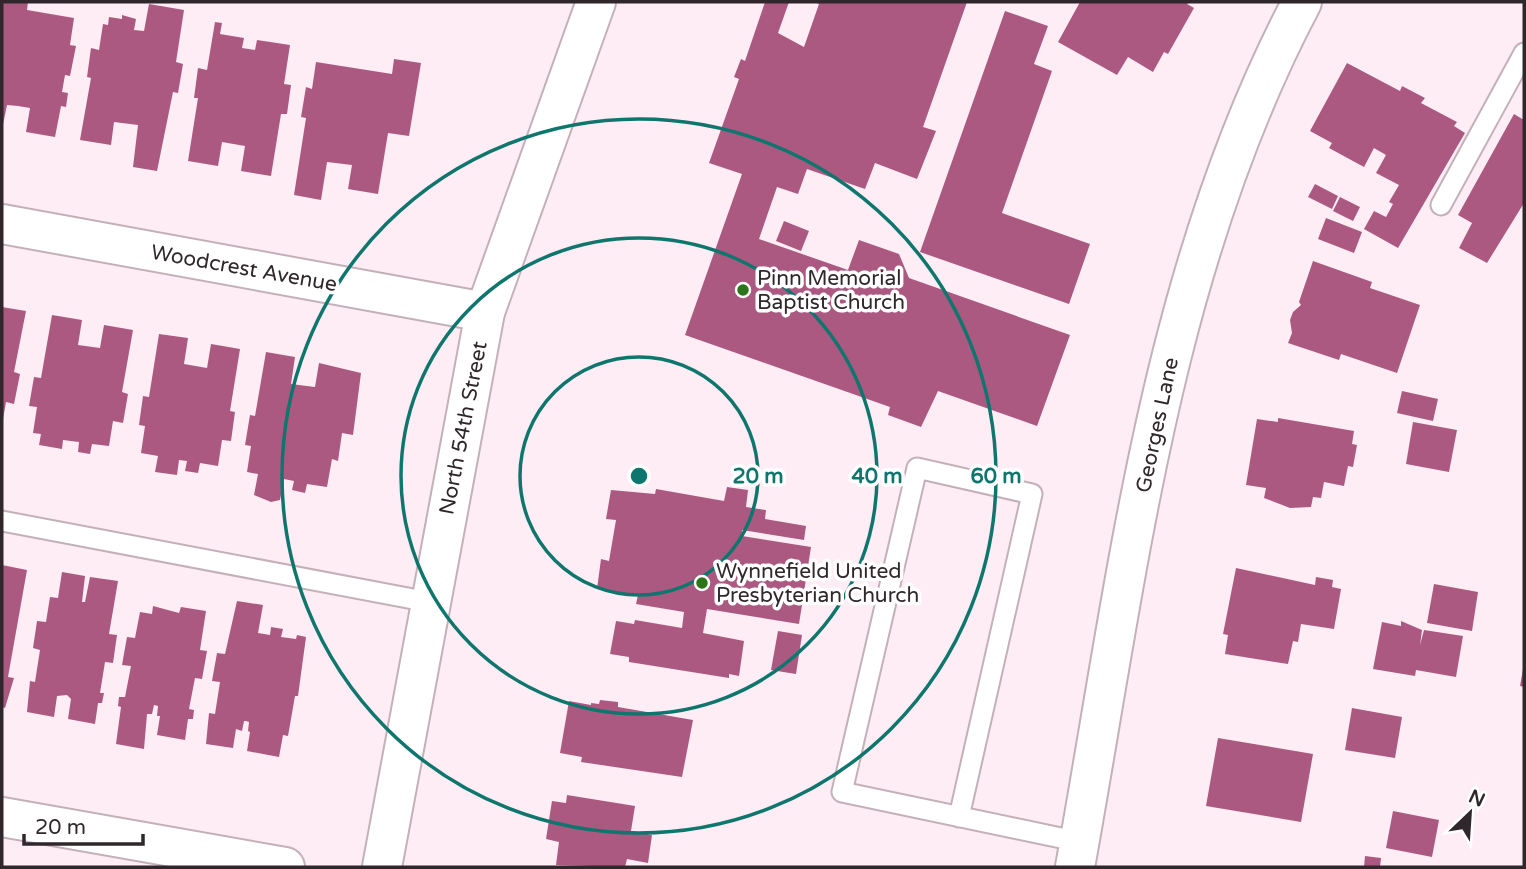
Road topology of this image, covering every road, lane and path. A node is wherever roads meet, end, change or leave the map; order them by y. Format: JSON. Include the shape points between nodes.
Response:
{"nodes":[{"id":1,"x":596,"y":2,"type":"edge"},
{"id":2,"x":1302,"y":2,"type":"edge"},
{"id":3,"x":1524,"y":53,"type":"edge"},
{"id":4,"x":1441,"y":205,"type":"dead end"},
{"id":5,"x":2,"y":224,"type":"edge"},
{"id":6,"x":485,"y":312,"type":"junction"},
{"id":7,"x":2,"y":521,"type":"edge"},
{"id":8,"x":429,"y":603,"type":"junction"},
{"id":9,"x":2,"y":817,"type":"edge"},
{"id":10,"x":959,"y":817,"type":"junction"},
{"id":11,"x":1077,"y":855,"type":"edge"},
{"id":12,"x":285,"y":867,"type":"edge"},
{"id":13,"x":382,"y":867,"type":"edge"}],
"edges":[{"from":1,"to":6,"type":"street","name":"North 54th Street"},
{"from":2,"to":11,"type":"street","name":"Georges Lane","via":[[1232,158],[1177,329],[1147,464]]},
{"from":3,"to":4,"type":"lane"},
{"from":5,"to":6,"type":"street","name":"Woodcrest Avenue"},
{"from":6,"to":8,"type":"street","name":"North 54th Street"},
{"from":7,"to":8,"type":"lane"},
{"from":8,"to":13,"type":"street","name":"North 54th Street"},
{"from":9,"to":12,"type":"street"},
{"from":10,"to":10,"type":"lane","via":[[842,792],[916,468],[1032,494]]},
{"from":10,"to":11,"type":"lane"}]}
